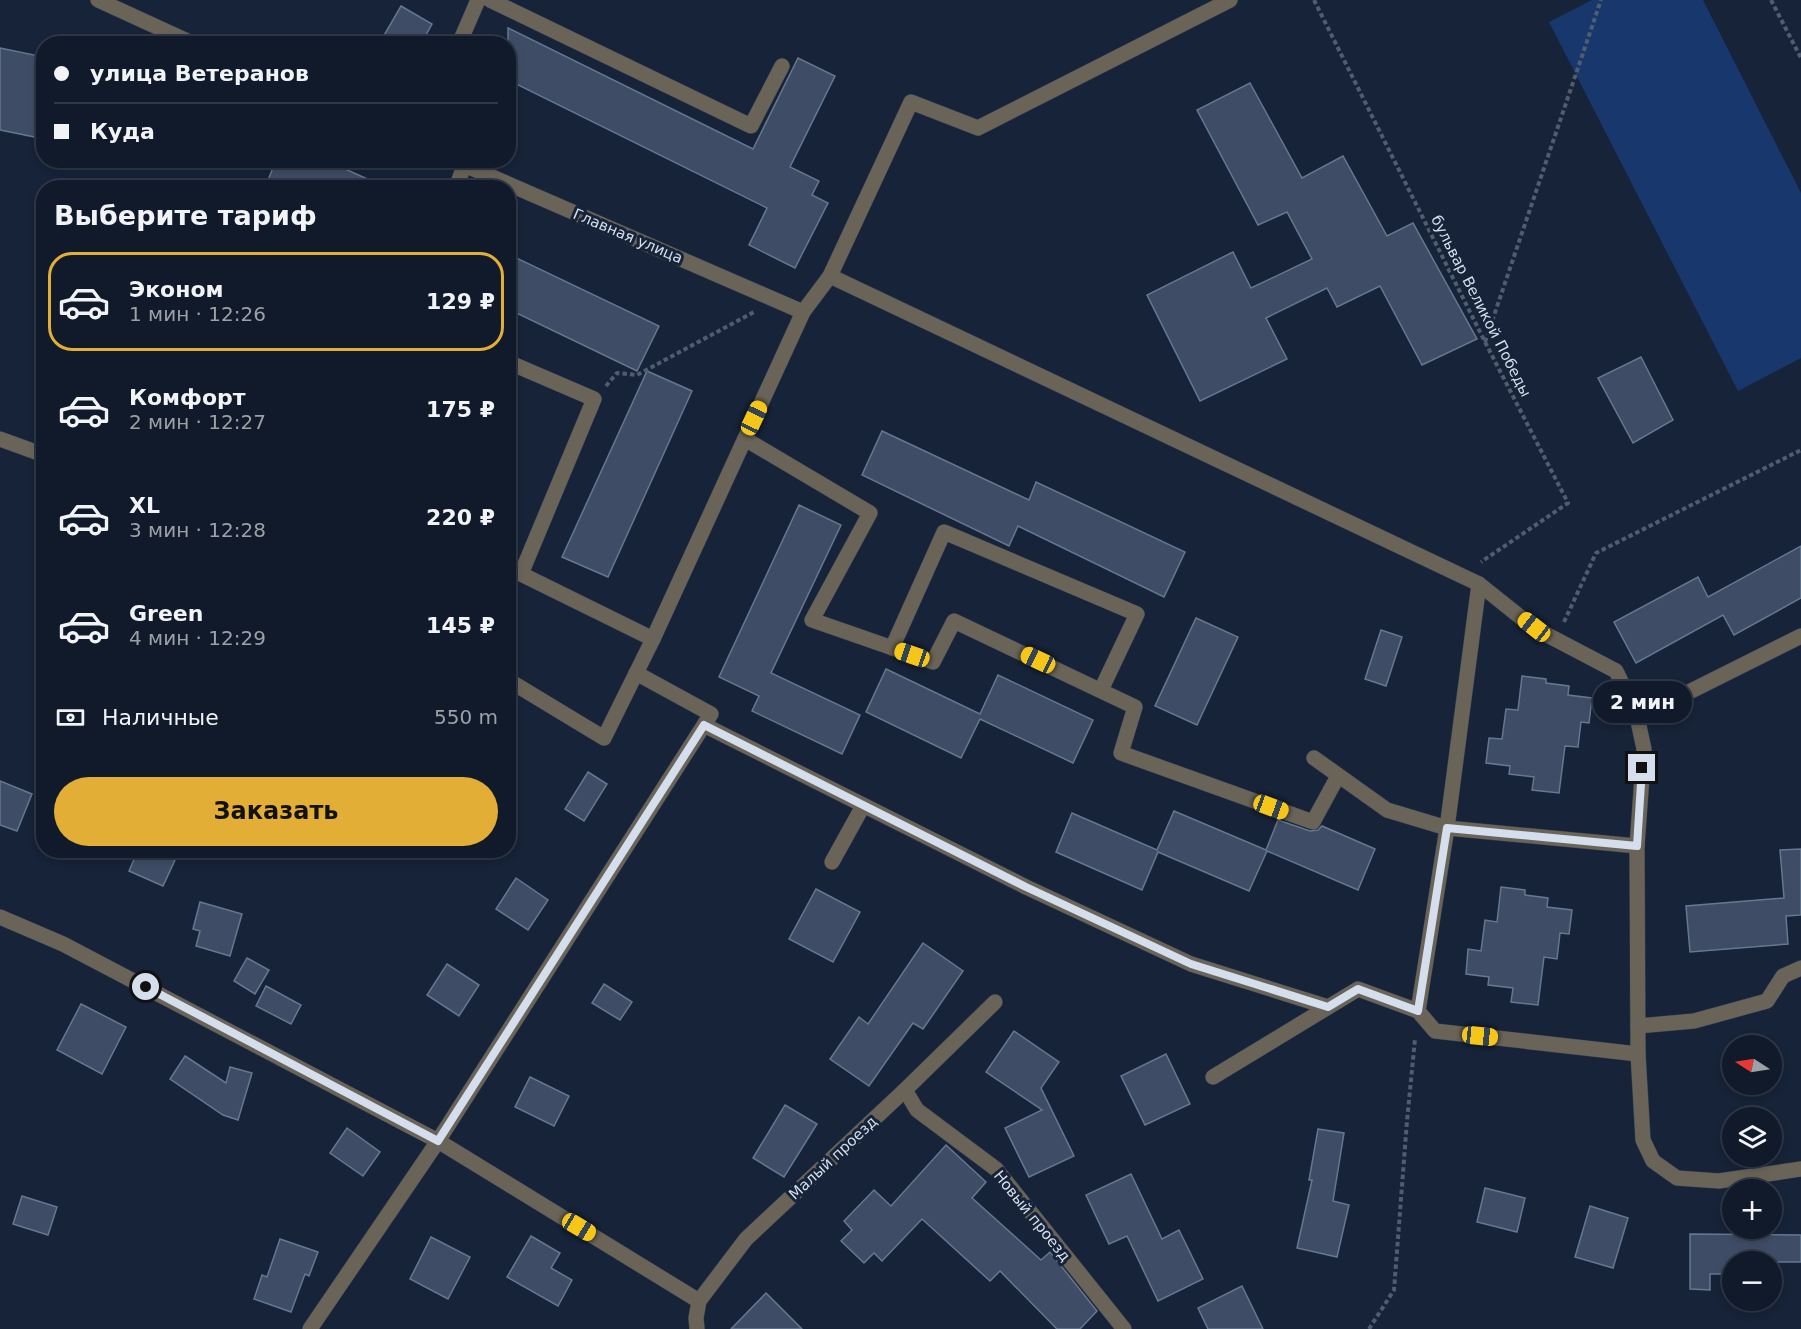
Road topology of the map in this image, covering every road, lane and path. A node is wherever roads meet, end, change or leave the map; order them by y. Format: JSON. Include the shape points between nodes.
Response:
{"nodes":[{"id":1,"x":98,"y":0,"type":"edge"},
{"id":2,"x":478,"y":0,"type":"edge"},
{"id":3,"x":490,"y":0,"type":"edge"},
{"id":4,"x":1230,"y":0,"type":"edge"},
{"id":5,"x":1314,"y":0,"type":"edge"},
{"id":6,"x":1601,"y":0,"type":"edge"},
{"id":7,"x":1771,"y":0,"type":"edge"},
{"id":8,"x":177,"y":36,"type":"edge"},
{"id":9,"x":462,"y":36,"type":"edge"},
{"id":10,"x":1801,"y":58,"type":"edge"},
{"id":11,"x":782,"y":66,"type":"dead end"},
{"id":12,"x":470,"y":168,"type":"edge"},
{"id":13,"x":497,"y":180,"type":"edge"},
{"id":14,"x":516,"y":188,"type":"edge"},
{"id":15,"x":830,"y":276,"type":"junction"},
{"id":16,"x":776,"y":301,"type":"junction"},
{"id":17,"x":803,"y":312,"type":"junction"},
{"id":18,"x":1485,"y":342,"type":"junction"},
{"id":19,"x":516,"y":365,"type":"edge"},
{"id":20,"x":594,"y":399,"type":"junction"},
{"id":21,"x":0,"y":439,"type":"edge"},
{"id":22,"x":745,"y":439,"type":"junction"},
{"id":23,"x":1801,"y":450,"type":"edge"},
{"id":24,"x":36,"y":452,"type":"edge"},
{"id":25,"x":1479,"y":584,"type":"junction"},
{"id":26,"x":1801,"y":636,"type":"edge"},
{"id":27,"x":653,"y":639,"type":"junction"},
{"id":28,"x":1556,"y":639,"type":"junction"},
{"id":29,"x":892,"y":648,"type":"junction"},
{"id":30,"x":636,"y":673,"type":"junction"},
{"id":31,"x":516,"y":685,"type":"edge"},
{"id":32,"x":1101,"y":690,"type":"junction"},
{"id":33,"x":1637,"y":718,"type":"junction"},
{"id":34,"x":704,"y":725,"type":"junction"},
{"id":35,"x":1314,"y":758,"type":"dead end"},
{"id":36,"x":1338,"y":776,"type":"junction"},
{"id":37,"x":863,"y":806,"type":"junction"},
{"id":38,"x":1447,"y":828,"type":"junction"},
{"id":39,"x":1637,"y":846,"type":"junction"},
{"id":40,"x":832,"y":862,"type":"dead end"},
{"id":41,"x":0,"y":917,"type":"edge"},
{"id":42,"x":1801,"y":968,"type":"edge"},
{"id":43,"x":995,"y":1002,"type":"dead end"},
{"id":44,"x":1328,"y":1007,"type":"junction"},
{"id":45,"x":1418,"y":1011,"type":"junction"},
{"id":46,"x":1638,"y":1026,"type":"junction"},
{"id":47,"x":1638,"y":1054,"type":"junction"},
{"id":48,"x":1213,"y":1077,"type":"dead end"},
{"id":49,"x":905,"y":1090,"type":"junction"},
{"id":50,"x":438,"y":1141,"type":"junction"},
{"id":51,"x":1801,"y":1169,"type":"edge"},
{"id":52,"x":699,"y":1301,"type":"junction"},
{"id":53,"x":310,"y":1329,"type":"edge"},
{"id":54,"x":697,"y":1329,"type":"edge"},
{"id":55,"x":1124,"y":1329,"type":"edge"},
{"id":56,"x":1369,"y":1329,"type":"edge"}],
"edges":[{"from":1,"to":8,"type":"street"},
{"from":2,"to":9,"type":"street"},
{"from":3,"to":11,"type":"street","via":[[751,126]]},
{"from":4,"to":15,"type":"street","via":[[978,128],[911,102]]},
{"from":5,"to":18,"type":"path","name":"бульвар Великой Победы"},
{"from":6,"to":18,"type":"path"},
{"from":7,"to":10,"type":"path"},
{"from":12,"to":13,"type":"street","name":"Главная улица"},
{"from":14,"to":16,"type":"street","name":"Главная улица"},
{"from":15,"to":17,"type":"street"},
{"from":15,"to":25,"type":"street"},
{"from":16,"to":17,"type":"street","name":"Главная улица"},
{"from":16,"to":20,"type":"path","via":[[637,375],[617,373]]},
{"from":17,"to":22,"type":"street"},
{"from":18,"to":25,"type":"path","name":"бульвар Великой Победы","via":[[1568,503],[1472,568]]},
{"from":19,"to":20,"type":"street"},
{"from":20,"to":27,"type":"street","via":[[521,574]]},
{"from":21,"to":24,"type":"street"},
{"from":22,"to":27,"type":"street"},
{"from":22,"to":29,"type":"street","via":[[870,513],[812,620]]},
{"from":23,"to":28,"type":"path","via":[[1596,553]]},
{"from":25,"to":28,"type":"street","via":[[1534,627]]},
{"from":25,"to":38,"type":"street"},
{"from":26,"to":33,"type":"street"},
{"from":27,"to":30,"type":"street"},
{"from":28,"to":33,"type":"street","via":[[1616,671]]},
{"from":29,"to":32,"type":"street","via":[[933,662],[954,621]]},
{"from":29,"to":32,"type":"street","via":[[944,532],[1137,614]]},
{"from":30,"to":31,"type":"street","via":[[604,738]]},
{"from":30,"to":34,"type":"street","via":[[711,714]]},
{"from":32,"to":36,"type":"street","via":[[1135,707],[1121,753],[1313,822]]},
{"from":33,"to":39,"type":"street","via":[[1644,749]]},
{"from":34,"to":37,"type":"street"},
{"from":34,"to":50,"type":"street"},
{"from":35,"to":36,"type":"street"},
{"from":36,"to":38,"type":"street","via":[[1388,810]]},
{"from":37,"to":40,"type":"street"},
{"from":37,"to":44,"type":"street","via":[[1191,964]]},
{"from":38,"to":39,"type":"street"},
{"from":38,"to":45,"type":"street"},
{"from":39,"to":46,"type":"street"},
{"from":41,"to":50,"type":"street","via":[[63,944]]},
{"from":42,"to":46,"type":"street","via":[[1782,976],[1767,1001],[1694,1021]]},
{"from":43,"to":49,"type":"street","name":"Малый проезд"},
{"from":44,"to":45,"type":"street","via":[[1358,989]]},
{"from":44,"to":48,"type":"street"},
{"from":45,"to":47,"type":"street","via":[[1435,1031]]},
{"from":45,"to":56,"type":"path","via":[[1394,1290]]},
{"from":46,"to":47,"type":"street"},
{"from":47,"to":51,"type":"street","via":[[1643,1140],[1653,1161],[1677,1178],[1719,1181]]},
{"from":49,"to":52,"type":"street","name":"Малый проезд","via":[[746,1239]]},
{"from":49,"to":55,"type":"street","name":"Новый проезд","via":[[917,1110],[996,1169]]},
{"from":50,"to":52,"type":"street"},
{"from":50,"to":53,"type":"street"},
{"from":52,"to":54,"type":"street"}]}
